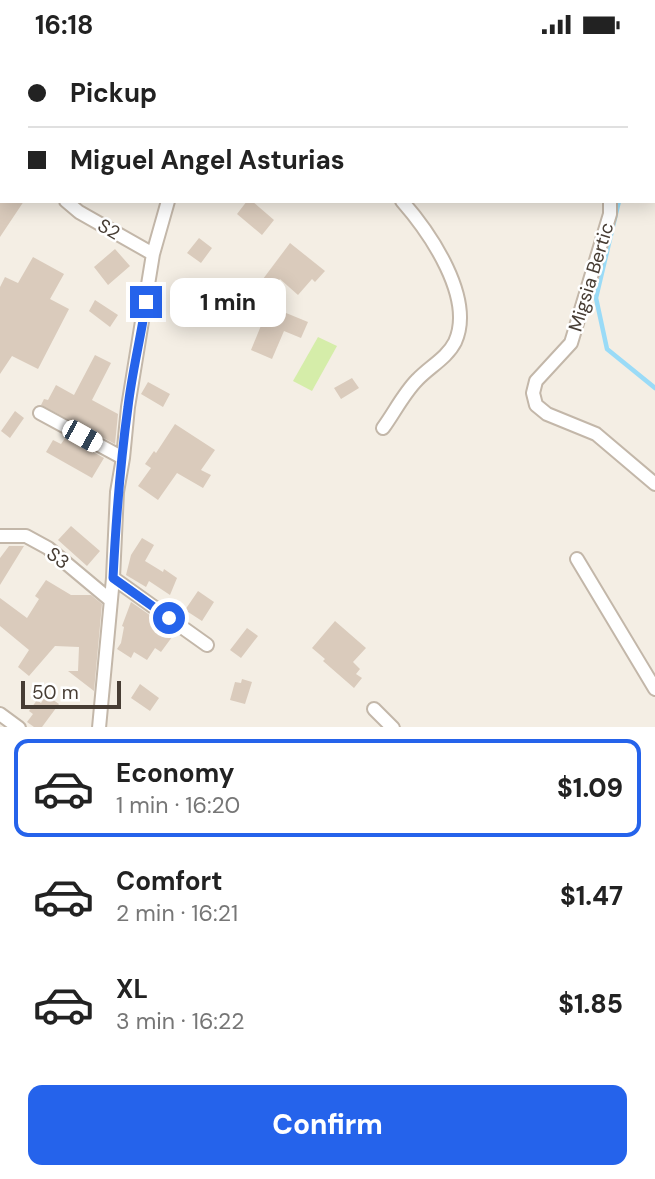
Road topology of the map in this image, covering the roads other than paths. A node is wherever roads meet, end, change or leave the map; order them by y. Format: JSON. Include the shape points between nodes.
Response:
{"nodes":[{"id":1,"x":68,"y":203,"type":"edge"},
{"id":2,"x":167,"y":203,"type":"edge"},
{"id":3,"x":404,"y":203,"type":"edge"},
{"id":4,"x":610,"y":203,"type":"edge"},
{"id":5,"x":153,"y":254,"type":"junction"},
{"id":6,"x":40,"y":413,"type":"dead end"},
{"id":7,"x":383,"y":428,"type":"dead end"},
{"id":8,"x":123,"y":458,"type":"junction"},
{"id":9,"x":655,"y":484,"type":"edge"},
{"id":10,"x":0,"y":535,"type":"edge"},
{"id":11,"x":577,"y":559,"type":"dead end"},
{"id":12,"x":113,"y":578,"type":"junction"},
{"id":13,"x":109,"y":599,"type":"junction"},
{"id":14,"x":207,"y":645,"type":"dead end"},
{"id":15,"x":655,"y":689,"type":"edge"},
{"id":16,"x":374,"y":709,"type":"dead end"},
{"id":17,"x":0,"y":714,"type":"edge"},
{"id":18,"x":19,"y":727,"type":"edge"},
{"id":19,"x":99,"y":727,"type":"edge"},
{"id":20,"x":393,"y":727,"type":"edge"}],
"edges":[{"from":1,"to":5,"type":"street","name":"S2"},
{"from":2,"to":5,"type":"street"},
{"from":3,"to":7,"type":"street","via":[[444,260],[458,302],[460,325],[448,353],[415,381]]},
{"from":4,"to":9,"type":"street","name":"Migsia Bertic","via":[[571,343],[536,381],[533,393],[536,405],[547,414],[596,435]]},
{"from":5,"to":8,"type":"street"},
{"from":6,"to":8,"type":"street"},
{"from":8,"to":12,"type":"street"},
{"from":10,"to":13,"type":"street","name":"S3","via":[[26,536],[48,548]]},
{"from":11,"to":15,"type":"street"},
{"from":12,"to":13,"type":"street"},
{"from":12,"to":14,"type":"street"},
{"from":13,"to":19,"type":"street"},
{"from":16,"to":20,"type":"street"},
{"from":17,"to":18,"type":"street"}]}
